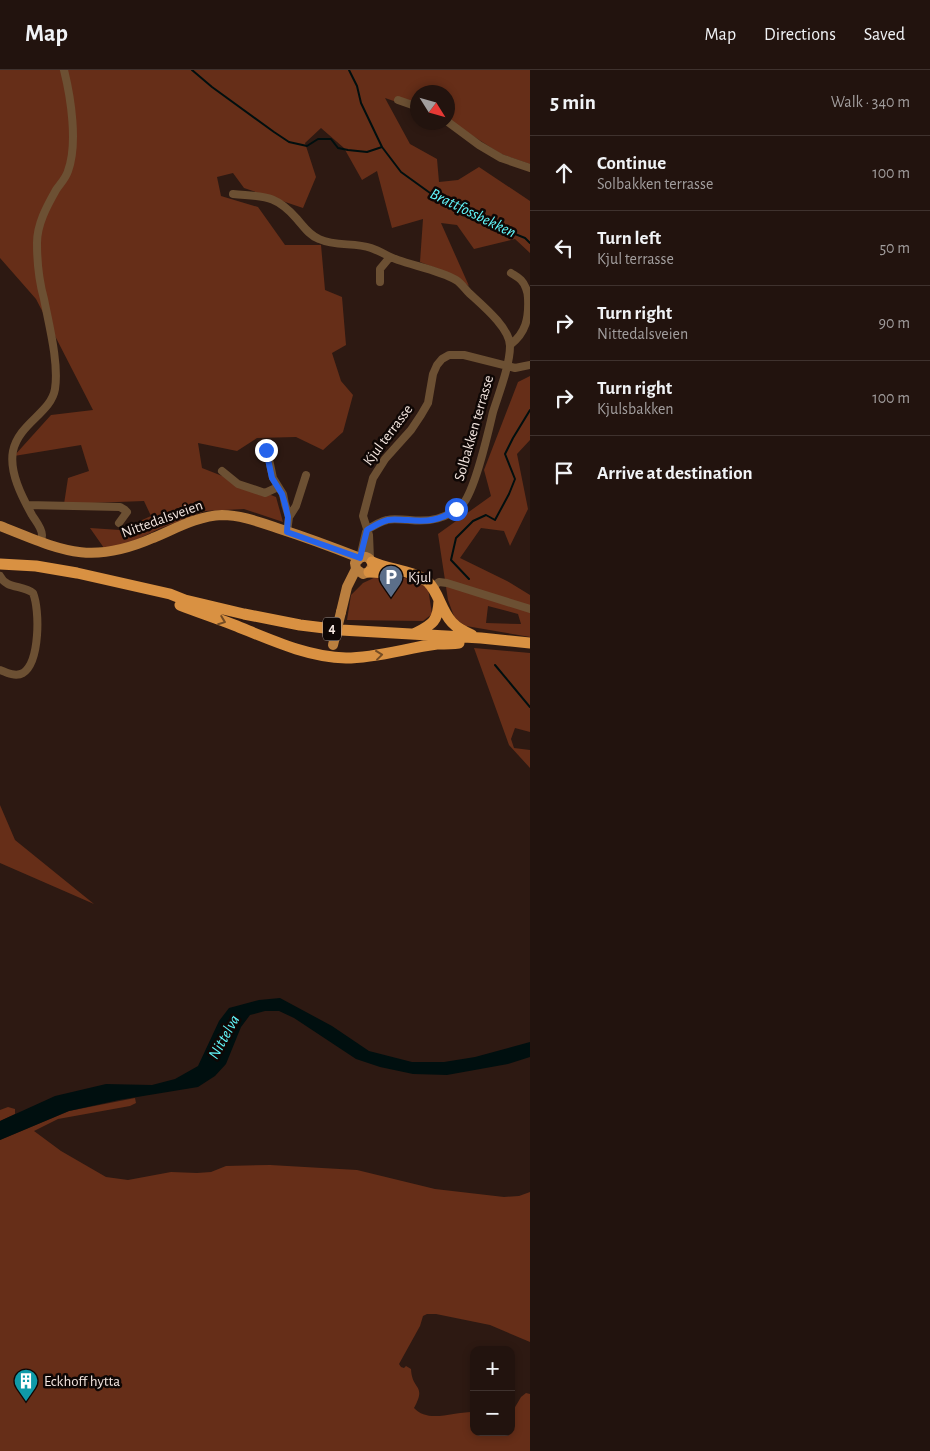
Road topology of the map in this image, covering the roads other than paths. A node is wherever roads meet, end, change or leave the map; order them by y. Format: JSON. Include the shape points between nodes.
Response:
{"nodes":[{"id":1,"x":64,"y":70,"type":"edge"},
{"id":2,"x":398,"y":100,"type":"dead end"},
{"id":3,"x":410,"y":104,"type":"edge"},
{"id":4,"x":455,"y":127,"type":"edge"},
{"id":5,"x":530,"y":168,"type":"edge"},
{"id":6,"x":233,"y":194,"type":"dead end"},
{"id":7,"x":390,"y":257,"type":"junction"},
{"id":8,"x":511,"y":273,"type":"dead end"},
{"id":9,"x":380,"y":282,"type":"dead end"},
{"id":10,"x":510,"y":345,"type":"junction"},
{"id":11,"x":530,"y":365,"type":"edge"},
{"id":12,"x":506,"y":366,"type":"junction"},
{"id":13,"x":266,"y":450,"type":"dead end"},
{"id":14,"x":222,"y":471,"type":"dead end"},
{"id":15,"x":306,"y":476,"type":"dead end"},
{"id":16,"x":278,"y":487,"type":"junction"},
{"id":17,"x":26,"y":506,"type":"junction"},
{"id":18,"x":288,"y":517,"type":"junction"},
{"id":19,"x":119,"y":523,"type":"dead end"},
{"id":20,"x":0,"y":526,"type":"edge"},
{"id":21,"x":367,"y":530,"type":"junction"},
{"id":22,"x":287,"y":532,"type":"junction"},
{"id":23,"x":40,"y":542,"type":"junction"},
{"id":24,"x":0,"y":564,"type":"edge"},
{"id":25,"x":364,"y":566,"type":"junction"},
{"id":26,"x":0,"y":569,"type":"edge"},
{"id":27,"x":0,"y":576,"type":"edge"},
{"id":28,"x":432,"y":587,"type":"junction"},
{"id":29,"x":160,"y":597,"type":"junction"},
{"id":30,"x":186,"y":600,"type":"junction"},
{"id":31,"x":440,"y":601,"type":"junction"},
{"id":32,"x":530,"y":609,"type":"edge"},
{"id":33,"x":413,"y":634,"type":"junction"},
{"id":34,"x":481,"y":638,"type":"junction"},
{"id":35,"x":506,"y":640,"type":"junction"},
{"id":36,"x":530,"y":643,"type":"edge"},
{"id":37,"x":332,"y":651,"type":"junction"},
{"id":38,"x":0,"y":670,"type":"edge"}],
"edges":[{"from":1,"to":17,"type":"street","via":[[73,152],[68,172],[41,219],[37,241],[41,285],[53,344],[55,388],[50,402],[27,425],[14,449],[15,476]]},
{"from":2,"to":3,"type":"street"},
{"from":4,"to":5,"type":"street","via":[[501,158]]},
{"from":6,"to":7,"type":"street","via":[[276,200],[318,239],[371,248]]},
{"from":7,"to":9,"type":"street","via":[[380,269]]},
{"from":7,"to":10,"type":"street","via":[[456,280],[488,310],[504,330]]},
{"from":8,"to":10,"type":"street","name":"Solbakken terrasse","via":[[525,286],[529,311],[524,329]]},
{"from":10,"to":12,"type":"street","name":"Solbakken terrasse"},
{"from":11,"to":12,"type":"street","name":"Kjul terrasse"},
{"from":12,"to":21,"type":"street","name":"Solbakken terrasse","via":[[475,478],[462,504],[438,519],[387,520]]},
{"from":12,"to":21,"type":"street","name":"Kjul terrasse","via":[[464,355],[449,355],[442,359],[433,374],[428,403],[373,478],[363,513]]},
{"from":13,"to":16,"type":"street","via":[[272,478]]},
{"from":14,"to":16,"type":"street","via":[[238,484],[265,492]]},
{"from":15,"to":18,"type":"street","via":[[296,506]]},
{"from":16,"to":18,"type":"street"},
{"from":17,"to":19,"type":"street","via":[[120,507],[127,512]]},
{"from":17,"to":23,"type":"street","via":[[42,533]]},
{"from":18,"to":22,"type":"street"},
{"from":20,"to":23,"type":"main road","name":"Nittedalsveien"},
{"from":21,"to":25,"type":"street","name":"Kjul terrasse"},
{"from":22,"to":23,"type":"main road","name":"Nittedalsveien","via":[[239,517],[220,515],[200,519],[132,547],[108,552],[72,552]]},
{"from":22,"to":25,"type":"main road","name":"Nittedalsveien","via":[[342,550]]},
{"from":24,"to":30,"type":"highway","number":"4","via":[[76,572]]},
{"from":25,"to":28,"type":"highway","number":"4","via":[[394,574],[403,572],[421,578]]},
{"from":25,"to":37,"type":"main road","bridge":true,"via":[[347,587]]},
{"from":26,"to":29,"type":"highway","number":"4","via":[[62,575]]},
{"from":27,"to":38,"type":"street","via":[[6,584],[33,593],[37,636],[33,656],[22,673]]},
{"from":28,"to":31,"type":"highway","number":"4"},
{"from":28,"to":32,"type":"street","via":[[439,582],[447,583]]},
{"from":29,"to":30,"type":"highway","number":"4"},
{"from":29,"to":37,"type":"highway","number":"4","one_way":true,"via":[[279,643],[304,650]]},
{"from":30,"to":33,"type":"highway","number":"4","via":[[300,625]]},
{"from":31,"to":33,"type":"highway","via":[[434,621]]},
{"from":31,"to":34,"type":"highway","number":"4","via":[[454,625]]},
{"from":33,"to":34,"type":"highway","number":"4"},
{"from":34,"to":35,"type":"highway","number":"4"},
{"from":35,"to":36,"type":"highway","number":"4"},
{"from":37,"to":35,"type":"highway","number":"4","one_way":true,"via":[[355,658],[438,644]]}]}
